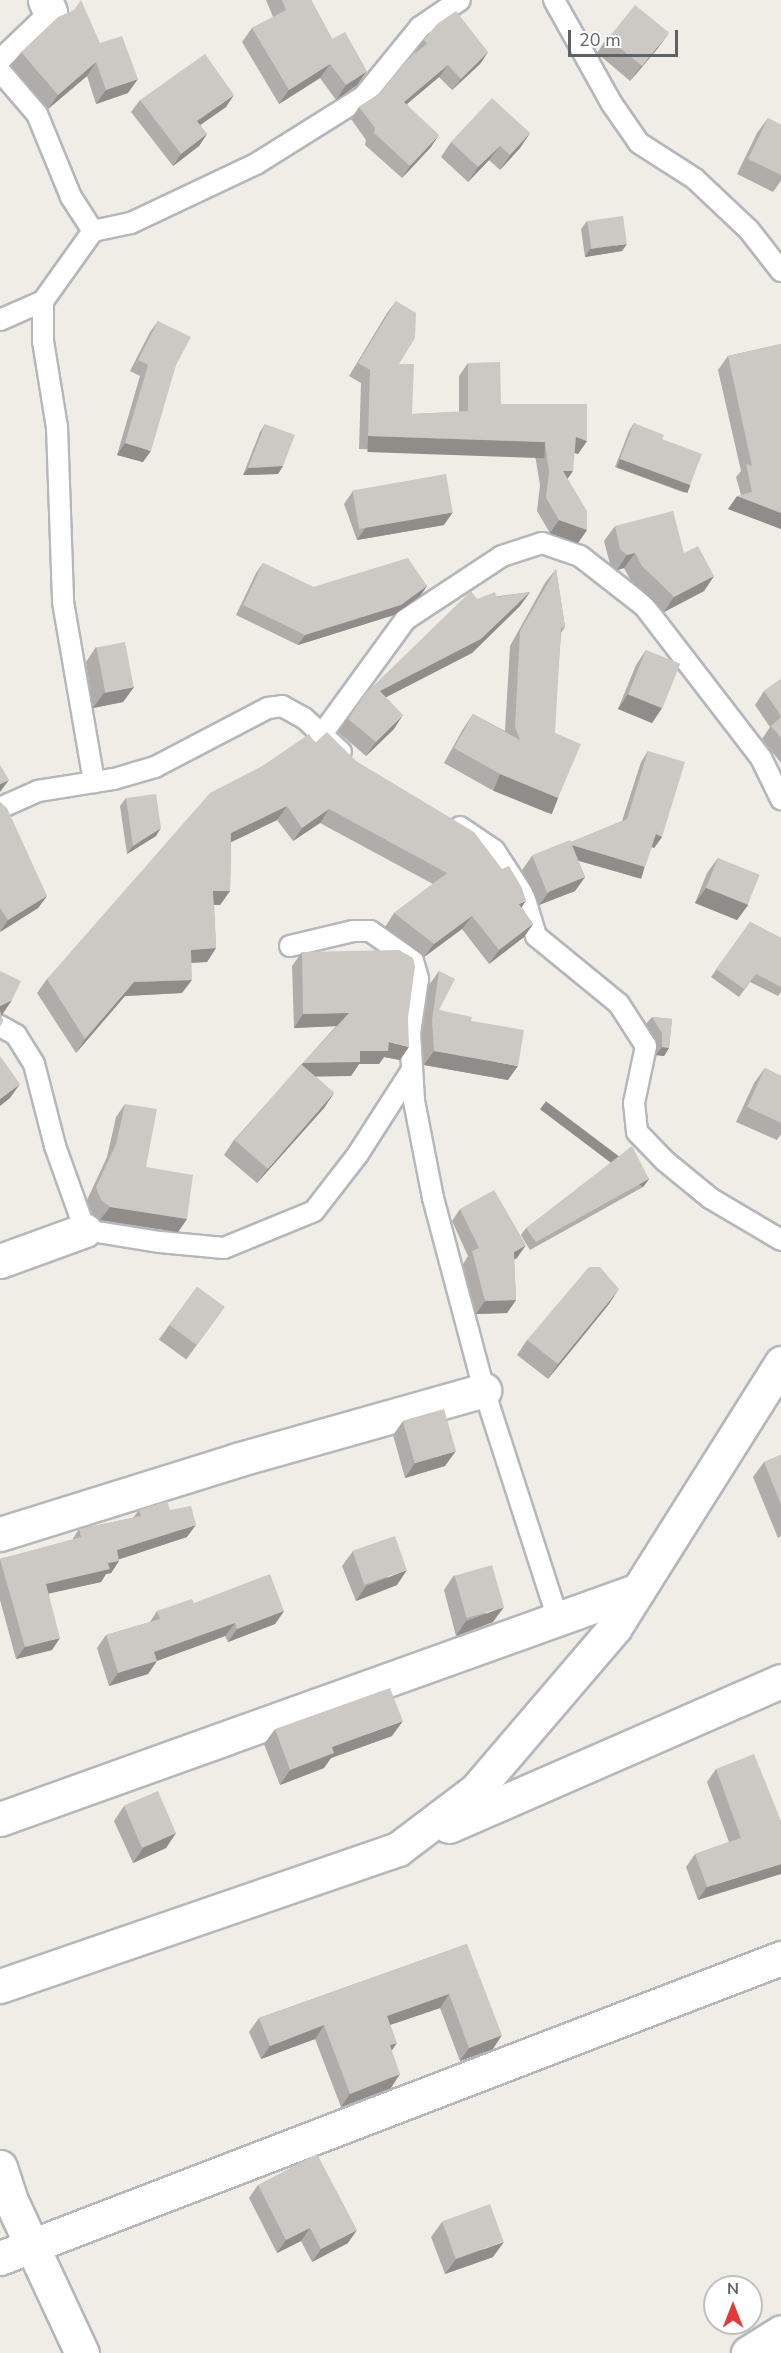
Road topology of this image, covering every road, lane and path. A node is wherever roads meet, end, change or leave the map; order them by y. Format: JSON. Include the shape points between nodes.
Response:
{"nodes":[{"id":1,"x":460,"y":0,"type":"edge"},
{"id":2,"x":554,"y":0,"type":"edge"},
{"id":3,"x":47,"y":6,"type":"edge"},
{"id":4,"x":0,"y":60,"type":"edge"},
{"id":5,"x":0,"y":70,"type":"edge"},
{"id":6,"x":93,"y":231,"type":"junction"},
{"id":7,"x":781,"y":271,"type":"edge"},
{"id":8,"x":43,"y":301,"type":"junction"},
{"id":9,"x":0,"y":321,"type":"edge"},
{"id":10,"x":322,"y":734,"type":"junction"},
{"id":11,"x":361,"y":766,"type":"edge"},
{"id":12,"x":94,"y":782,"type":"junction"},
{"id":13,"x":781,"y":799,"type":"edge"},
{"id":14,"x":0,"y":808,"type":"edge"},
{"id":15,"x":447,"y":819,"type":"edge"},
{"id":16,"x":290,"y":946,"type":"dead end"},
{"id":17,"x":0,"y":1026,"type":"edge"},
{"id":18,"x":412,"y":1070,"type":"junction"},
{"id":19,"x":85,"y":1230,"type":"junction"},
{"id":20,"x":781,"y":1240,"type":"edge"},
{"id":21,"x":0,"y":1261,"type":"edge"},
{"id":22,"x":781,"y":1363,"type":"edge"},
{"id":23,"x":484,"y":1390,"type":"junction"},
{"id":24,"x":771,"y":1393,"type":"edge"},
{"id":25,"x":0,"y":1534,"type":"edge"},
{"id":26,"x":638,"y":1590,"type":"junction"},
{"id":27,"x":558,"y":1619,"type":"junction"},
{"id":28,"x":781,"y":1681,"type":"edge"},
{"id":29,"x":0,"y":1819,"type":"edge"},
{"id":30,"x":398,"y":1848,"type":"junction"},
{"id":31,"x":781,"y":1958,"type":"edge"},
{"id":32,"x":0,"y":1986,"type":"edge"},
{"id":33,"x":0,"y":2167,"type":"edge"},
{"id":34,"x":32,"y":2245,"type":"junction"},
{"id":35,"x":0,"y":2258,"type":"edge"},
{"id":36,"x":781,"y":2332,"type":"edge"},
{"id":37,"x":82,"y":2353,"type":"edge"},
{"id":38,"x":748,"y":2353,"type":"edge"}],
"edges":[{"from":1,"to":6,"type":"lane","via":[[420,27],[363,97],[256,164],[131,223]]},
{"from":2,"to":7,"type":"lane","via":[[612,104],[639,143],[695,179],[749,230]]},
{"from":3,"to":4,"type":"lane"},
{"from":5,"to":6,"type":"lane","via":[[37,114],[71,197]]},
{"from":6,"to":8,"type":"lane"},
{"from":8,"to":9,"type":"lane"},
{"from":8,"to":12,"type":"lane","via":[[43,341],[57,427],[63,602]]},
{"from":10,"to":11,"type":"lane"},
{"from":10,"to":12,"type":"lane","via":[[282,706],[268,708],[155,767]]},
{"from":10,"to":13,"type":"lane","via":[[405,620],[502,556],[542,543],[580,556],[644,606],[761,758]]},
{"from":12,"to":14,"type":"lane","via":[[38,791]]},
{"from":15,"to":20,"type":"lane","via":[[494,850],[524,896],[536,936],[619,1004],[646,1046],[634,1103],[637,1132],[710,1198]]},
{"from":16,"to":18,"type":"lane","via":[[353,931],[370,931],[413,961],[418,980],[410,1033]]},
{"from":17,"to":19,"type":"lane","via":[[16,1035],[34,1064],[55,1146]]},
{"from":18,"to":19,"type":"lane","via":[[358,1154],[314,1211],[224,1248]]},
{"from":18,"to":23,"type":"lane","via":[[414,1101],[433,1198]]},
{"from":19,"to":21,"type":"street"},
{"from":22,"to":24,"type":"street"},
{"from":23,"to":25,"type":"street","via":[[237,1460]]},
{"from":23,"to":27,"type":"lane"},
{"from":24,"to":26,"type":"street"},
{"from":26,"to":27,"type":"street"},
{"from":26,"to":30,"type":"street","via":[[615,1627],[476,1790]]},
{"from":27,"to":29,"type":"street"},
{"from":28,"to":30,"type":"street"},
{"from":30,"to":32,"type":"street"},
{"from":31,"to":34,"type":"street"},
{"from":33,"to":34,"type":"street"},
{"from":34,"to":35,"type":"street"},
{"from":34,"to":37,"type":"street"},
{"from":36,"to":38,"type":"street"}]}
